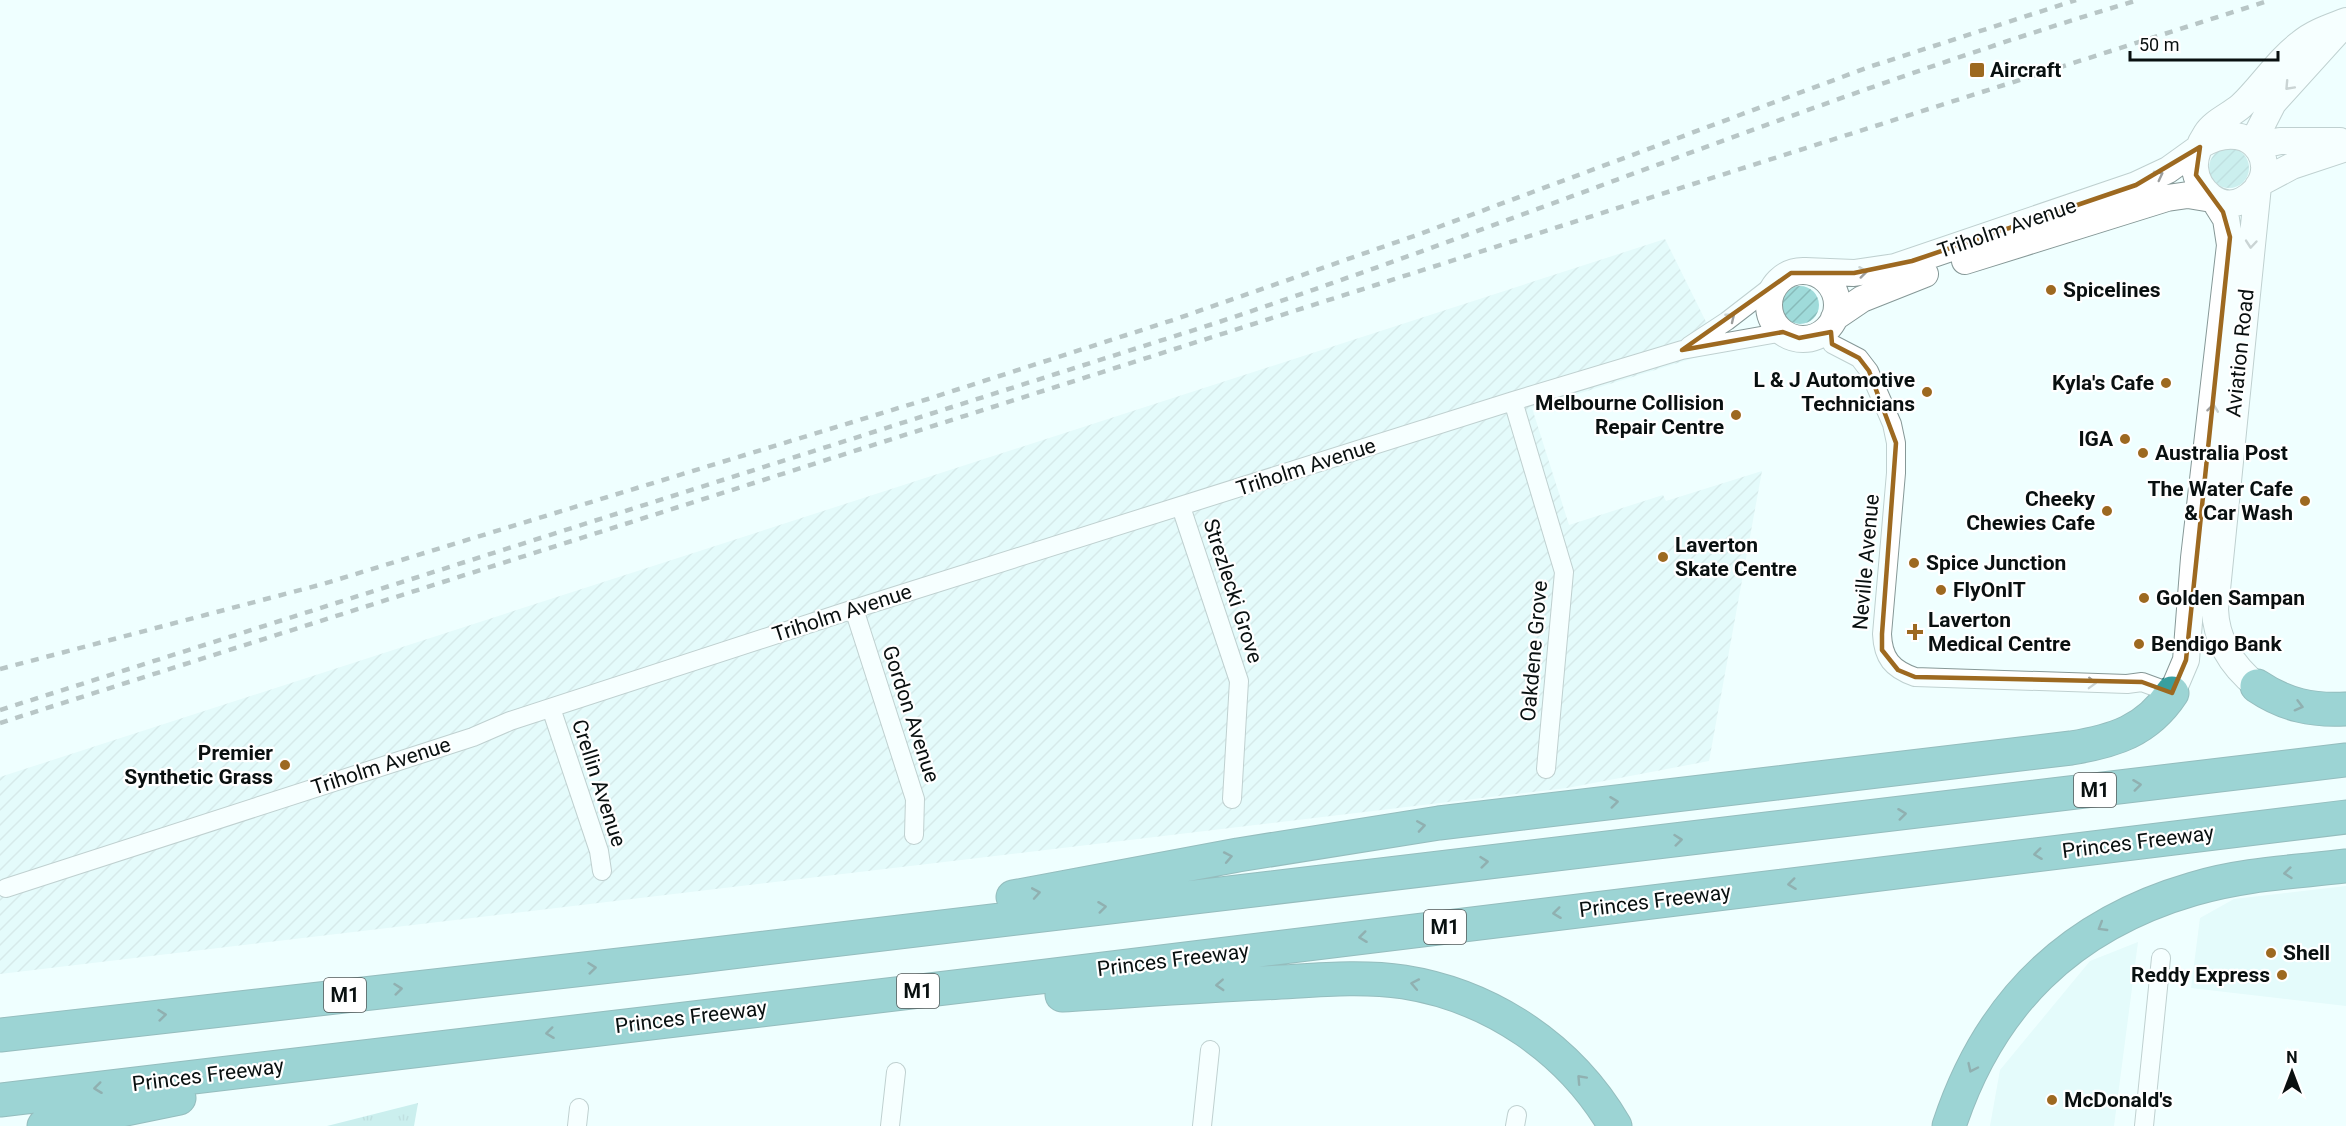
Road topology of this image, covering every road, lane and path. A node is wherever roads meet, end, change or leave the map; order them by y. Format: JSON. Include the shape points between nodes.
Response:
{"nodes":[{"id":1,"x":2346,"y":21,"type":"edge"},
{"id":2,"x":2346,"y":140,"type":"edge"},
{"id":3,"x":2255,"y":144,"type":"junction"},
{"id":4,"x":2200,"y":146,"type":"junction"},
{"id":5,"x":2346,"y":148,"type":"edge"},
{"id":6,"x":2259,"y":184,"type":"junction"},
{"id":7,"x":2213,"y":200,"type":"junction"},
{"id":8,"x":1804,"y":271,"type":"junction"},
{"id":9,"x":1780,"y":280,"type":"junction"},
{"id":10,"x":1832,"y":329,"type":"junction"},
{"id":11,"x":1783,"y":332,"type":"junction"},
{"id":12,"x":1682,"y":350,"type":"junction"},
{"id":13,"x":2229,"y":361,"type":"junction"},
{"id":14,"x":1513,"y":401,"type":"junction"},
{"id":15,"x":1181,"y":507,"type":"junction"},
{"id":16,"x":2221,"y":548,"type":"junction"},
{"id":17,"x":2194,"y":558,"type":"junction"},
{"id":18,"x":854,"y":609,"type":"junction"},
{"id":19,"x":2257,"y":686,"type":"joint"},
{"id":20,"x":2172,"y":693,"type":"junction"},
{"id":21,"x":551,"y":708,"type":"junction"},
{"id":22,"x":2346,"y":709,"type":"edge"},
{"id":23,"x":2346,"y":760,"type":"edge"},
{"id":24,"x":1546,"y":769,"type":"dead end"},
{"id":25,"x":1232,"y":799,"type":"dead end"},
{"id":26,"x":2346,"y":818,"type":"edge"},
{"id":27,"x":914,"y":835,"type":"dead end"},
{"id":28,"x":2346,"y":866,"type":"edge"},
{"id":29,"x":602,"y":872,"type":"dead end"},
{"id":30,"x":6,"y":888,"type":"dead end"},
{"id":31,"x":690,"y":957,"type":"junction"},
{"id":32,"x":2161,"y":958,"type":"dead end"},
{"id":33,"x":796,"y":1005,"type":"junction"},
{"id":34,"x":0,"y":1016,"type":"edge"},
{"id":35,"x":120,"y":1020,"type":"junction"},
{"id":36,"x":0,"y":1035,"type":"edge"},
{"id":37,"x":406,"y":1050,"type":"junction"},
{"id":38,"x":1210,"y":1050,"type":"dead end"},
{"id":39,"x":896,"y":1072,"type":"dead end"},
{"id":40,"x":0,"y":1100,"type":"edge"},
{"id":41,"x":579,"y":1108,"type":"dead end"},
{"id":42,"x":44,"y":1126,"type":"edge"},
{"id":43,"x":577,"y":1126,"type":"edge"},
{"id":44,"x":890,"y":1126,"type":"edge"},
{"id":45,"x":1202,"y":1126,"type":"edge"},
{"id":46,"x":1615,"y":1126,"type":"edge"},
{"id":47,"x":1949,"y":1126,"type":"edge"},
{"id":48,"x":2144,"y":1126,"type":"edge"}],
"edges":[{"from":1,"to":3,"type":"street","one_way":true,"via":[[2273,103]]},
{"from":1,"to":4,"type":"street","via":[[2314,34],[2295,48],[2243,104],[2209,129]]},
{"from":2,"to":3,"type":"street"},
{"from":3,"to":4,"type":"street","via":[[2233,135]]},
{"from":3,"to":6,"type":"street","via":[[2263,160]]},
{"from":4,"to":7,"type":"street","via":[[2195,159],[2196,175]]},
{"from":8,"to":4,"type":"street","name":"Triholm Avenue","one_way":true,"via":[[1854,273],[1912,261],[2136,185],[2168,170]]},
{"from":5,"to":6,"type":"street","via":[[2292,166]]},
{"from":6,"to":7,"type":"street","via":[[2239,202]]},
{"from":6,"to":13,"type":"street","name":"Aviation Road","one_way":true},
{"from":7,"to":10,"type":"street","name":"Triholm Avenue","via":[[2195,195],[2174,196],[1891,286],[1862,299]]},
{"from":7,"to":13,"type":"street","name":"Aviation Road","via":[[2223,212],[2230,237]]},
{"from":8,"to":9,"type":"street"},
{"from":8,"to":10,"type":"street","via":[[1815,273],[1832,287],[1837,308]]},
{"from":9,"to":11,"type":"street","via":[[1770,294],[1769,311]]},
{"from":12,"to":9,"type":"street","name":"Triholm Avenue","one_way":true},
{"from":10,"to":11,"type":"street","via":[[1808,338]]},
{"from":10,"to":20,"type":"street","name":"Neville Avenue","one_way":true,"via":[[1860,358],[1875,381],[1896,443],[1882,634],[1882,650],[1887,660],[1915,677],[2142,682]]},
{"from":11,"to":12,"type":"street","name":"Triholm Avenue"},
{"from":12,"to":14,"type":"street","name":"Triholm Avenue"},
{"from":13,"to":16,"type":"street","name":"Aviation Road"},
{"from":17,"to":13,"type":"street","name":"Aviation Road","one_way":true},
{"from":14,"to":15,"type":"street","name":"Triholm Avenue"},
{"from":14,"to":24,"type":"street","name":"Oakdene Grove","via":[[1564,572]]},
{"from":15,"to":18,"type":"street","name":"Triholm Avenue"},
{"from":15,"to":25,"type":"street","name":"Strezlecki Grove","via":[[1239,681]]},
{"from":16,"to":17,"type":"street"},
{"from":16,"to":19,"type":"street","name":"Aviation Road","via":[[2215,609],[2219,634],[2234,663]]},
{"from":17,"to":20,"type":"street","name":"Aviation Road","via":[[2186,660]]},
{"from":18,"to":21,"type":"street","name":"Triholm Avenue"},
{"from":18,"to":27,"type":"street","name":"Gordon Avenue","via":[[915,800]]},
{"from":19,"to":22,"type":"highway","one_way":true,"via":[[2303,707]]},
{"from":31,"to":20,"type":"highway","one_way":true,"via":[[1239,855],[1438,823],[2071,748],[2128,734],[2151,718]]},
{"from":21,"to":29,"type":"street","name":"Crellin Avenue","via":[[599,851]]},
{"from":21,"to":30,"type":"street","name":"Triholm Avenue","via":[[473,737]]},
{"from":31,"to":23,"type":"highway","number":"M1","one_way":true},
{"from":26,"to":33,"type":"highway","name":"Princes Freeway","number":"M1","one_way":true},
{"from":28,"to":47,"type":"highway","one_way":true,"via":[[2232,880],[2194,889],[2138,909],[2085,937],[2055,959],[2006,1012],[1975,1059]]},
{"from":35,"to":31,"type":"highway","number":"M1","one_way":true},
{"from":32,"to":48,"type":"street"},
{"from":33,"to":37,"type":"highway","name":"Princes Freeway","number":"M1","one_way":true},
{"from":46,"to":33,"type":"highway","one_way":true,"via":[[1590,1088],[1567,1064],[1517,1024],[1460,996],[1402,982],[1344,979],[1052,996]]},
{"from":34,"to":35,"type":"highway"},
{"from":35,"to":36,"type":"highway","number":"M1"},
{"from":37,"to":40,"type":"highway","name":"Princes Freeway","number":"M1","one_way":true},
{"from":37,"to":42,"type":"highway"},
{"from":38,"to":45,"type":"street"},
{"from":39,"to":44,"type":"street"},
{"from":41,"to":43,"type":"street"}]}
